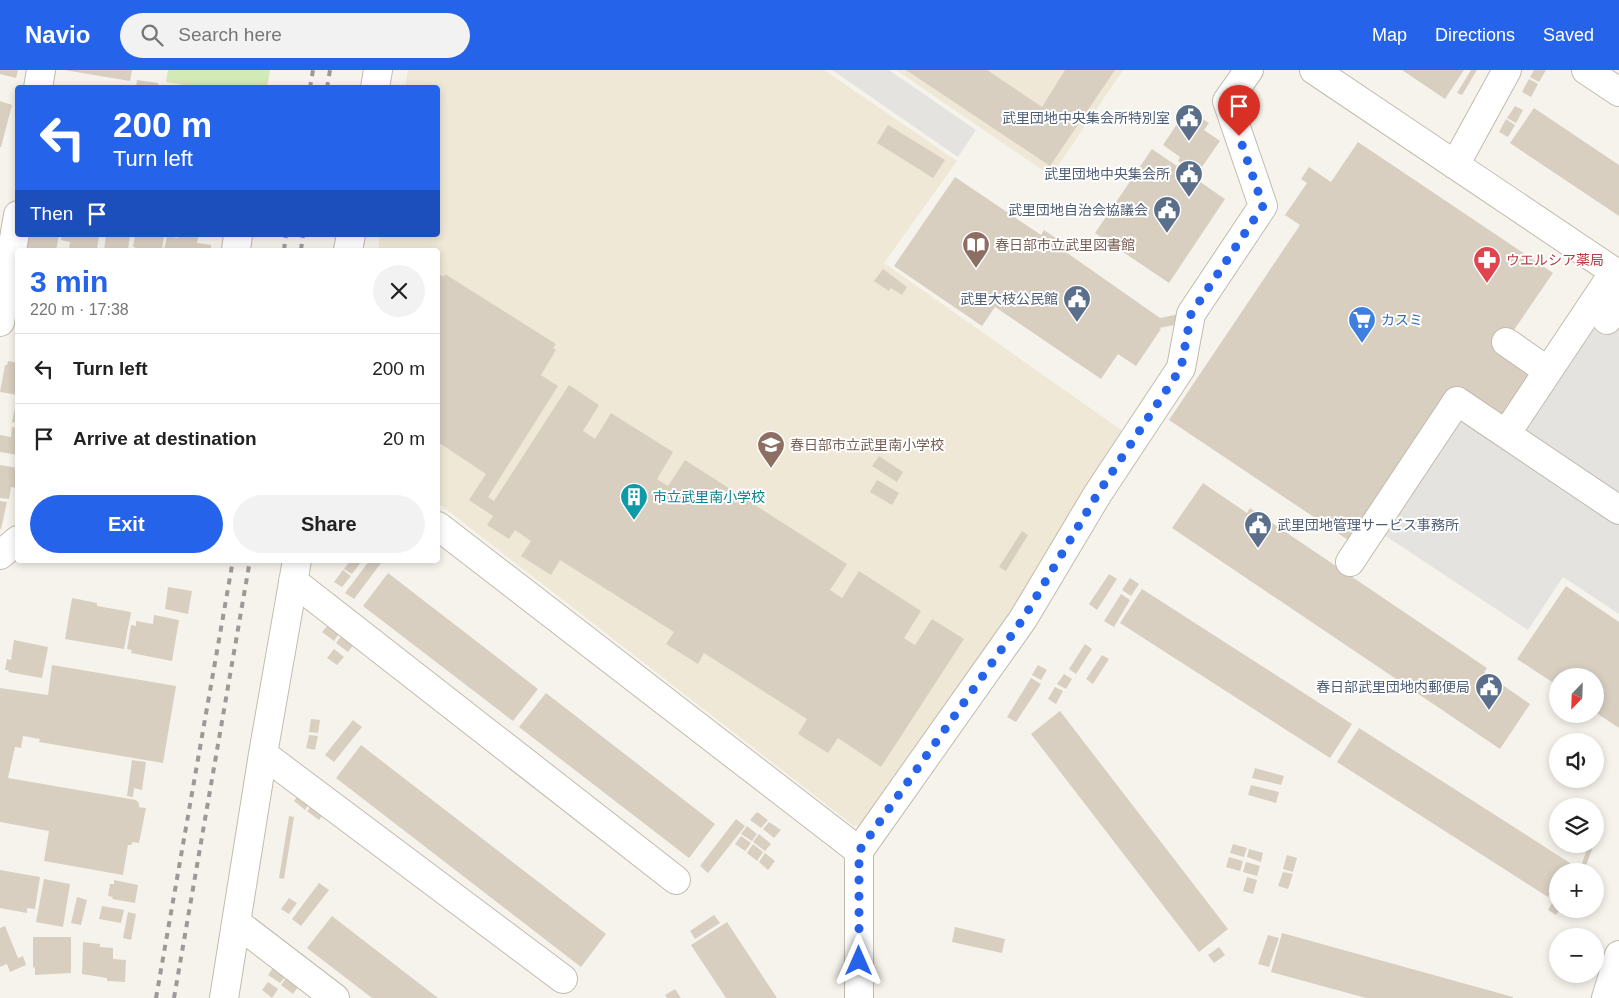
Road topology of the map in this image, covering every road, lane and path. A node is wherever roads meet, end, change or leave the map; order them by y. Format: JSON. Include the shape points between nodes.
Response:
{"nodes":[{"id":1,"x":41,"y":70,"type":"edge"},
{"id":2,"x":378,"y":70,"type":"edge"},
{"id":3,"x":1250,"y":70,"type":"edge"},
{"id":4,"x":1314,"y":70,"type":"edge"},
{"id":5,"x":1507,"y":70,"type":"edge"},
{"id":6,"x":1586,"y":70,"type":"edge"},
{"id":7,"x":38,"y":85,"type":"edge"},
{"id":8,"x":376,"y":85,"type":"edge"},
{"id":9,"x":1619,"y":92,"type":"edge"},
{"id":10,"x":1455,"y":165,"type":"junction"},
{"id":11,"x":15,"y":205,"type":"edge"},
{"id":12,"x":0,"y":209,"type":"edge"},
{"id":13,"x":16,"y":237,"type":"edge"},
{"id":14,"x":14,"y":254,"type":"edge"},
{"id":15,"x":1617,"y":273,"type":"edge"},
{"id":16,"x":0,"y":322,"type":"edge"},
{"id":17,"x":1506,"y":342,"type":"dead end"},
{"id":18,"x":1537,"y":385,"type":"junction"},
{"id":19,"x":1506,"y":434,"type":"junction"},
{"id":20,"x":1619,"y":510,"type":"edge"},
{"id":21,"x":440,"y":528,"type":"edge"},
{"id":22,"x":15,"y":542,"type":"edge"},
{"id":23,"x":0,"y":555,"type":"edge"},
{"id":24,"x":1350,"y":562,"type":"dead end"},
{"id":25,"x":295,"y":571,"type":"edge"},
{"id":26,"x":263,"y":754,"type":"junction"},
{"id":27,"x":859,"y":851,"type":"junction"},
{"id":28,"x":676,"y":880,"type":"dead end"},
{"id":29,"x":237,"y":922,"type":"junction"},
{"id":30,"x":1619,"y":955,"type":"edge"},
{"id":31,"x":563,"y":978,"type":"dead end"},
{"id":32,"x":224,"y":998,"type":"edge"},
{"id":33,"x":335,"y":998,"type":"edge"},
{"id":34,"x":859,"y":998,"type":"edge"},
{"id":35,"x":1606,"y":998,"type":"edge"}],
"edges":[{"from":1,"to":7,"type":"street"},
{"from":2,"to":8,"type":"street"},
{"from":3,"to":27,"type":"street","via":[[1227,101],[1263,206],[1191,314],[1181,368],[1097,495],[1023,619]]},
{"from":4,"to":10,"type":"street"},
{"from":5,"to":10,"type":"street"},
{"from":6,"to":9,"type":"street"},
{"from":10,"to":15,"type":"street"},
{"from":11,"to":12,"type":"street"},
{"from":13,"to":14,"type":"street"},
{"from":14,"to":16,"type":"street"},
{"from":15,"to":18,"type":"street","via":[[1567,338]]},
{"from":17,"to":18,"type":"street"},
{"from":18,"to":19,"type":"street"},
{"from":19,"to":20,"type":"street"},
{"from":19,"to":24,"type":"street","via":[[1475,410],[1456,401]]},
{"from":21,"to":27,"type":"street"},
{"from":22,"to":23,"type":"street"},
{"from":25,"to":26,"type":"street"},
{"from":25,"to":28,"type":"street"},
{"from":26,"to":29,"type":"street"},
{"from":26,"to":31,"type":"street"},
{"from":27,"to":34,"type":"street"},
{"from":29,"to":32,"type":"street"},
{"from":29,"to":33,"type":"street"},
{"from":30,"to":35,"type":"street"}]}
